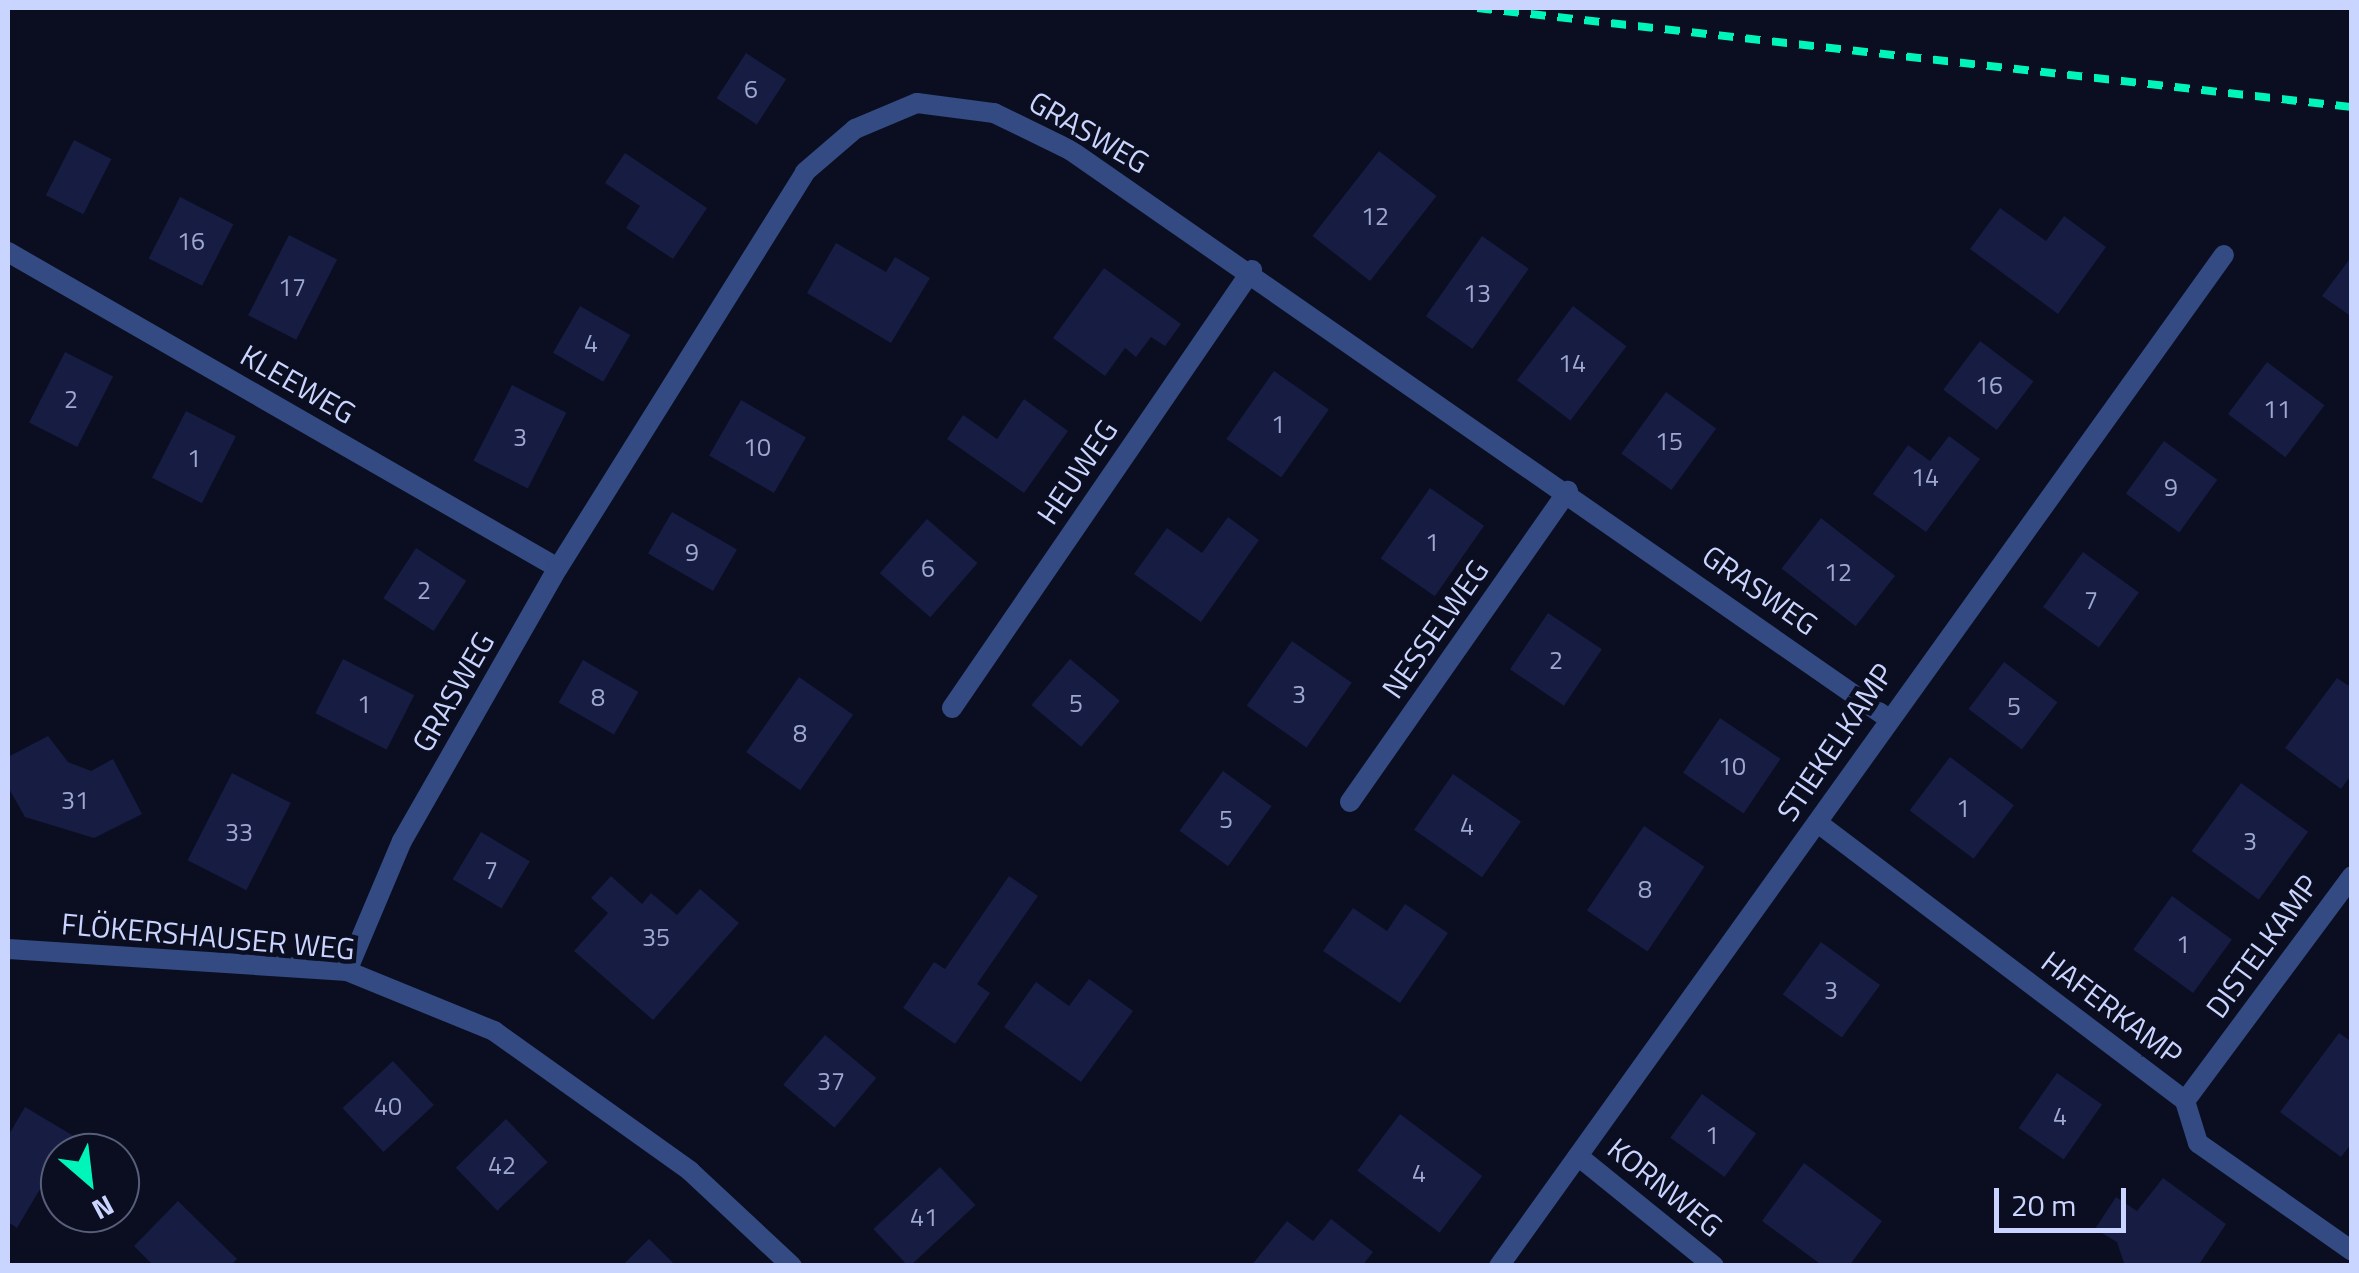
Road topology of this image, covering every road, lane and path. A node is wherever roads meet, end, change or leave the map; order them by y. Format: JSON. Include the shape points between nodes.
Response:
{"nodes":[{"id":1,"x":8,"y":252,"type":"edge"},
{"id":2,"x":2224,"y":254,"type":"dead end"},
{"id":3,"x":1252,"y":270,"type":"junction"},
{"id":4,"x":1568,"y":492,"type":"junction"},
{"id":5,"x":558,"y":568,"type":"junction"},
{"id":6,"x":952,"y":708,"type":"dead end"},
{"id":7,"x":1886,"y":717,"type":"junction"},
{"id":8,"x":1350,"y":802,"type":"dead end"},
{"id":9,"x":1818,"y":823,"type":"junction"},
{"id":10,"x":2352,"y":876,"type":"edge"},
{"id":11,"x":8,"y":949,"type":"edge"},
{"id":12,"x":347,"y":971,"type":"junction"},
{"id":13,"x":2185,"y":1101,"type":"junction"},
{"id":14,"x":1578,"y":1156,"type":"junction"},
{"id":15,"x":2352,"y":1250,"type":"edge"},
{"id":16,"x":792,"y":1266,"type":"edge"},
{"id":17,"x":1498,"y":1266,"type":"edge"},
{"id":18,"x":1714,"y":1266,"type":"edge"}],
"edges":[{"from":1,"to":5,"type":"street","name":"KLEEWEG"},
{"from":2,"to":7,"type":"street","name":"STIEKELKAMP"},
{"from":3,"to":4,"type":"street","name":"GRASWEG"},
{"from":3,"to":5,"type":"street","name":"GRASWEG","via":[[1070,150],[994,112],[917,103],[855,129],[805,172]]},
{"from":3,"to":6,"type":"street","name":"HEUWEG"},
{"from":4,"to":7,"type":"street","name":"GRASWEG"},
{"from":4,"to":8,"type":"street","name":"NESSELWEG"},
{"from":5,"to":12,"type":"street","name":"GRASWEG","via":[[402,841]]},
{"from":7,"to":9,"type":"street","name":"STIEKELKAMP"},
{"from":9,"to":13,"type":"street","name":"HAFERKAMP"},
{"from":9,"to":14,"type":"street","name":"STIEKELKAMP"},
{"from":10,"to":13,"type":"street","name":"DISTELKAMP"},
{"from":11,"to":12,"type":"street","name":"FLÖKERSHAUSER WEG"},
{"from":12,"to":16,"type":"street","name":"FLÖKERSHAUSER WEG","via":[[494,1031],[690,1171]]},
{"from":13,"to":15,"type":"street","name":"HAFERKAMP","via":[[2198,1143]]},
{"from":14,"to":17,"type":"street","name":"STIEKELKAMP"},
{"from":14,"to":18,"type":"street","name":"KORNWEG"}]}
